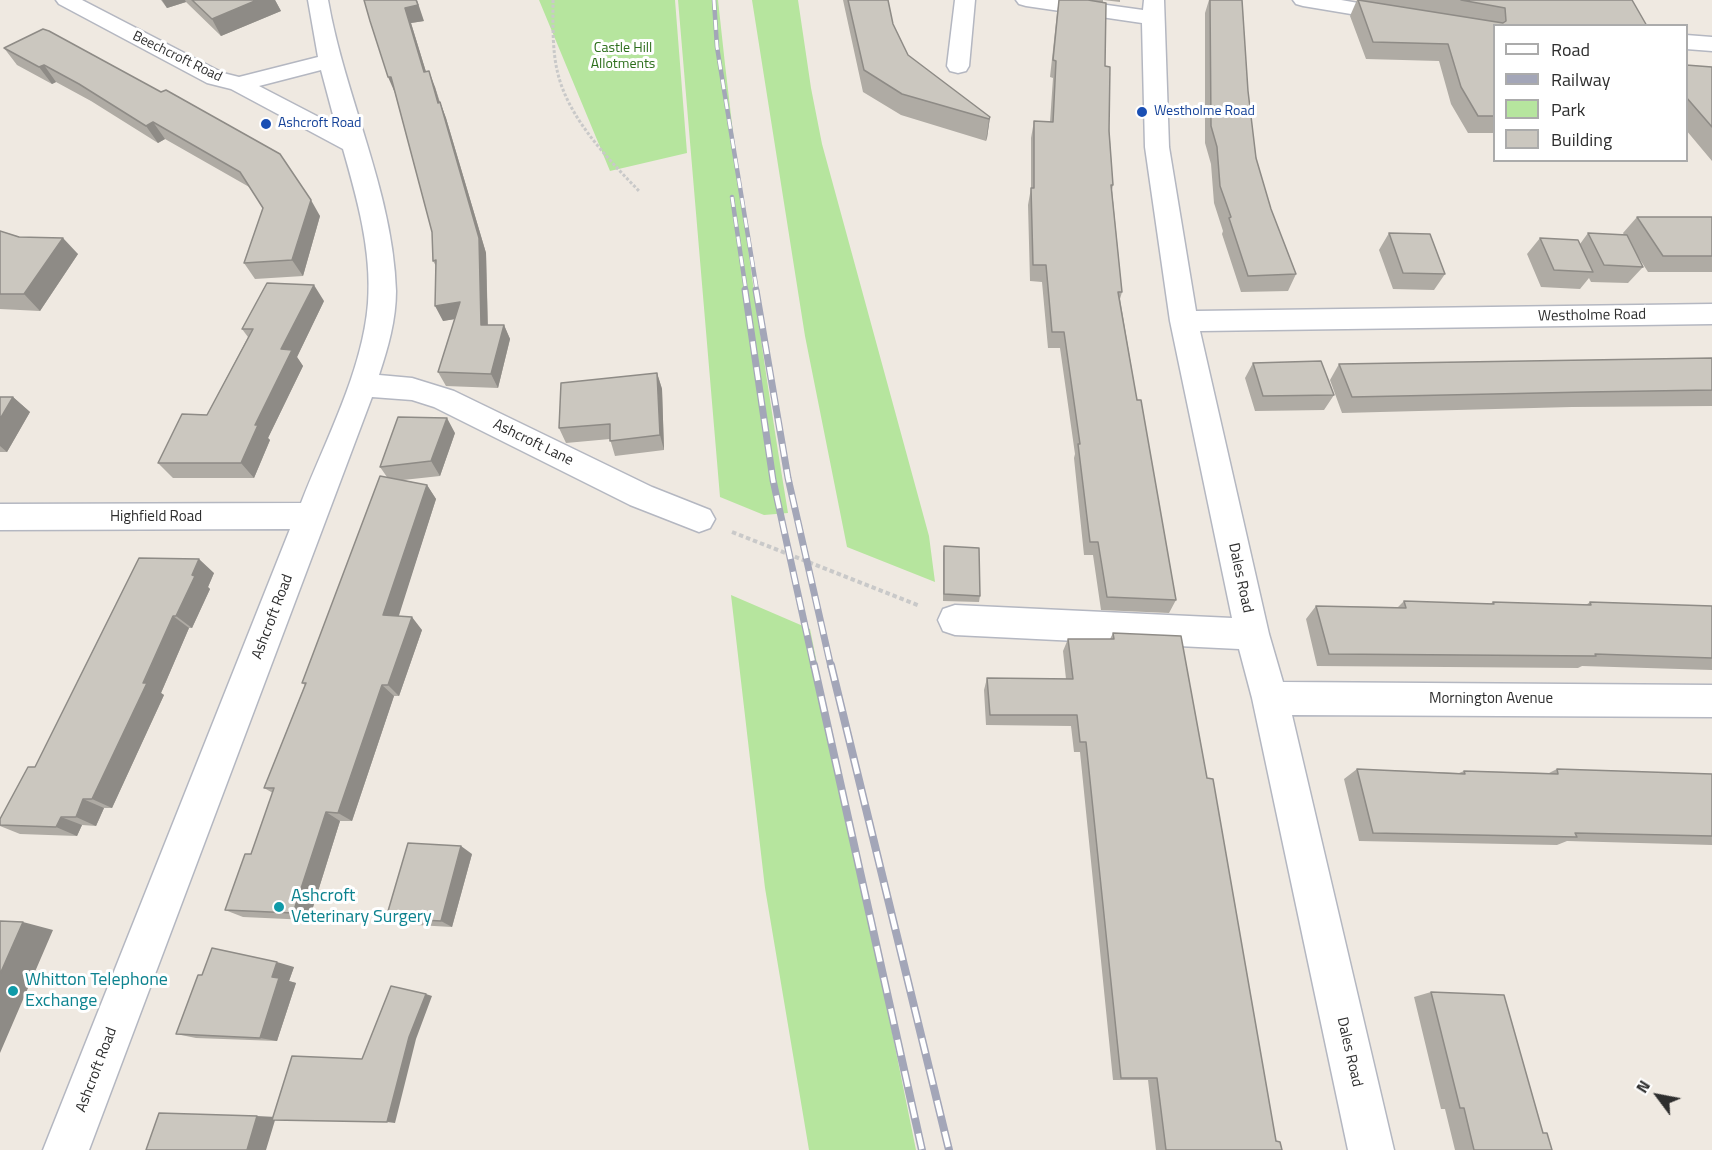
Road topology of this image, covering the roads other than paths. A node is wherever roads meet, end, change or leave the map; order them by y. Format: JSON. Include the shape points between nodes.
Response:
{"nodes":[{"id":1,"x":66,"y":0,"type":"edge"},
{"id":2,"x":318,"y":0,"type":"edge"},
{"id":3,"x":965,"y":0,"type":"edge"},
{"id":4,"x":1026,"y":0,"type":"edge"},
{"id":5,"x":1303,"y":0,"type":"edge"},
{"id":6,"x":1154,"y":9,"type":"edge"},
{"id":7,"x":1416,"y":19,"type":"edge"},
{"id":8,"x":1688,"y":42,"type":"edge"},
{"id":9,"x":1712,"y":44,"type":"edge"},
{"id":10,"x":330,"y":61,"type":"junction"},
{"id":11,"x":958,"y":66,"type":"dead end"},
{"id":12,"x":239,"y":84,"type":"junction"},
{"id":13,"x":356,"y":146,"type":"junction"},
{"id":14,"x":1712,"y":314,"type":"edge"},
{"id":15,"x":1184,"y":321,"type":"junction"},
{"id":16,"x":362,"y":385,"type":"junction"},
{"id":17,"x":312,"y":516,"type":"junction"},
{"id":18,"x":0,"y":517,"type":"edge"},
{"id":19,"x":699,"y":519,"type":"road end"},
{"id":20,"x":955,"y":620,"type":"road end"},
{"id":21,"x":1252,"y":634,"type":"junction"},
{"id":22,"x":1270,"y":698,"type":"junction"},
{"id":23,"x":1712,"y":701,"type":"edge"},
{"id":24,"x":66,"y":1150,"type":"edge"},
{"id":25,"x":1371,"y":1150,"type":"edge"}],
"edges":[{"from":1,"to":12,"type":"street","name":"Beechcroft Road","via":[[215,78]]},
{"from":2,"to":10,"type":"street","name":"Ashcroft Road"},
{"from":3,"to":11,"type":"street"},
{"from":4,"to":6,"type":"street"},
{"from":5,"to":7,"type":"street"},
{"from":6,"to":15,"type":"street","name":"Dales Road","via":[[1157,147]]},
{"from":8,"to":9,"type":"street"},
{"from":10,"to":12,"type":"street","name":"Beechcroft Road"},
{"from":10,"to":13,"type":"street","name":"Ashcroft Road"},
{"from":12,"to":13,"type":"street"},
{"from":13,"to":16,"type":"street","name":"Ashcroft Road","via":[[379,253],[382,291],[376,337]]},
{"from":14,"to":15,"type":"street","name":"Westholme Road"},
{"from":15,"to":21,"type":"street","name":"Dales Road"},
{"from":16,"to":17,"type":"street","name":"Ashcroft Road"},
{"from":16,"to":19,"type":"street","name":"Ashcroft Lane","via":[[412,389],[444,399],[641,496]]},
{"from":17,"to":18,"type":"street","name":"Highfield Road"},
{"from":17,"to":24,"type":"street","name":"Ashcroft Road"},
{"from":20,"to":21,"type":"street"},
{"from":21,"to":22,"type":"street","name":"Dales Road"},
{"from":22,"to":23,"type":"street","name":"Mornington Avenue"},
{"from":22,"to":25,"type":"street","name":"Dales Road"}]}
